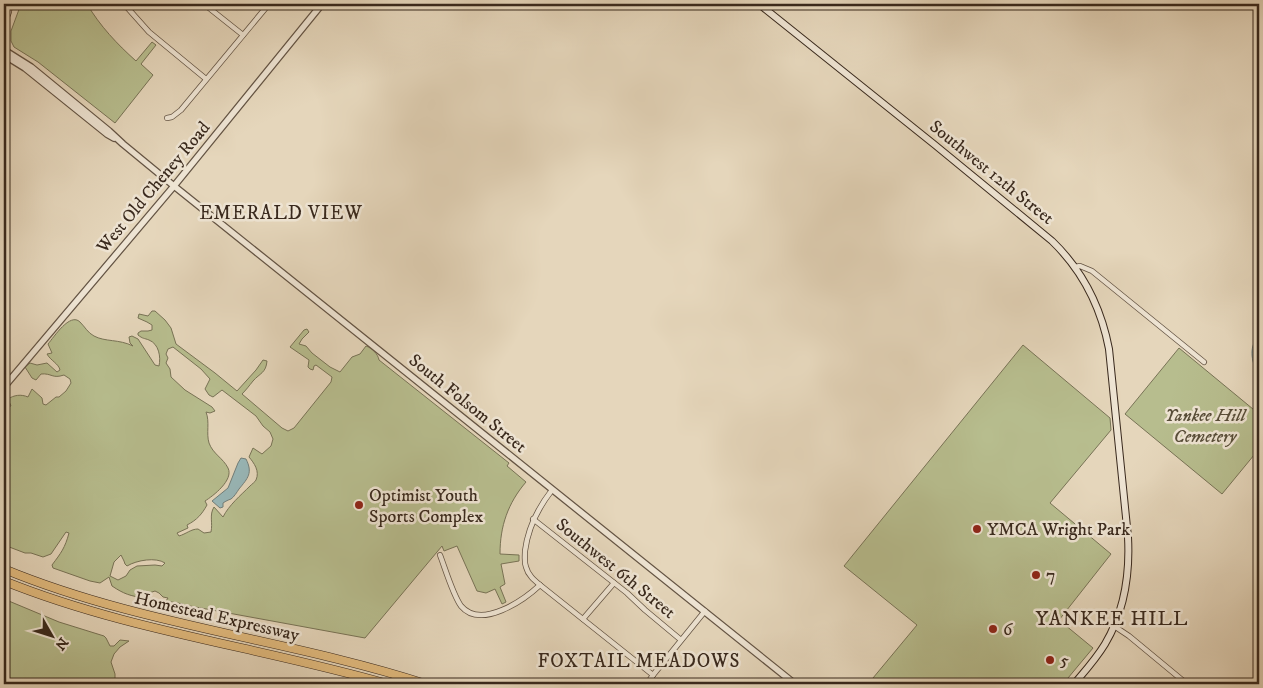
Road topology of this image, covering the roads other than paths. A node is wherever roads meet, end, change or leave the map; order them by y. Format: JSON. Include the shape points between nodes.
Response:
{"nodes":[{"id":1,"x":13,"y":4,"type":"edge"},
{"id":2,"x":124,"y":4,"type":"edge"},
{"id":3,"x":204,"y":4,"type":"edge"},
{"id":4,"x":269,"y":4,"type":"edge"},
{"id":5,"x":322,"y":4,"type":"edge"},
{"id":6,"x":759,"y":4,"type":"edge"},
{"id":7,"x":9,"y":11,"type":"junction"},
{"id":8,"x":4,"y":17,"type":"edge"},
{"id":9,"x":4,"y":24,"type":"edge"},
{"id":10,"x":243,"y":35,"type":"junction"},
{"id":11,"x":4,"y":50,"type":"edge"},
{"id":12,"x":4,"y":55,"type":"edge"},
{"id":13,"x":206,"y":79,"type":"junction"},
{"id":14,"x":167,"y":118,"type":"dead end"},
{"id":15,"x":123,"y":144,"type":"junction"},
{"id":16,"x":174,"y":186,"type":"junction"},
{"id":17,"x":1075,"y":266,"type":"junction"},
{"id":18,"x":1204,"y":362,"type":"dead end"},
{"id":19,"x":4,"y":387,"type":"edge"},
{"id":20,"x":552,"y":490,"type":"junction"},
{"id":21,"x":533,"y":519,"type":"junction"},
{"id":22,"x":440,"y":555,"type":"dead end"},
{"id":23,"x":4,"y":569,"type":"edge"},
{"id":24,"x":4,"y":581,"type":"edge"},
{"id":25,"x":614,"y":583,"type":"junction"},
{"id":26,"x":540,"y":585,"type":"junction"},
{"id":27,"x":705,"y":611,"type":"junction"},
{"id":28,"x":583,"y":620,"type":"junction"},
{"id":29,"x":1114,"y":626,"type":"junction"},
{"id":30,"x":681,"y":640,"type":"junction"},
{"id":31,"x":653,"y":675,"type":"junction"},
{"id":32,"x":388,"y":684,"type":"edge"},
{"id":33,"x":426,"y":684,"type":"edge"},
{"id":34,"x":647,"y":684,"type":"edge"},
{"id":35,"x":795,"y":684,"type":"edge"},
{"id":36,"x":1074,"y":684,"type":"edge"},
{"id":37,"x":1188,"y":684,"type":"edge"}],
"edges":[{"from":1,"to":7,"type":"street"},
{"from":2,"to":13,"type":"street","via":[[149,32]]},
{"from":3,"to":10,"type":"street"},
{"from":4,"to":10,"type":"street"},
{"from":5,"to":16,"type":"street","name":"West Old Cheney Road"},
{"from":6,"to":17,"type":"main road","name":"Southwest 12th Street","via":[[1045,235]]},
{"from":7,"to":8,"type":"street"},
{"from":7,"to":9,"type":"street"},
{"from":10,"to":13,"type":"street"},
{"from":11,"to":15,"type":"street","name":"South Folsom Street","via":[[31,67]]},
{"from":12,"to":15,"type":"street","name":"South Folsom Street"},
{"from":13,"to":14,"type":"street","via":[[181,110]]},
{"from":15,"to":16,"type":"street","name":"South Folsom Street"},
{"from":16,"to":19,"type":"street","name":"West Old Cheney Road"},
{"from":16,"to":20,"type":"street","name":"South Folsom Street"},
{"from":17,"to":18,"type":"street","name":"Southwest 12th Street","via":[[1092,271]]},
{"from":17,"to":29,"type":"main road","via":[[1098,309],[1110,362],[1129,555],[1124,593]]},
{"from":20,"to":21,"type":"street"},
{"from":20,"to":27,"type":"street","name":"South Folsom Street"},
{"from":21,"to":25,"type":"street","name":"Southwest 6th Street"},
{"from":21,"to":26,"type":"street","via":[[525,562],[530,576]]},
{"from":22,"to":26,"type":"street","via":[[460,604],[468,612],[486,615],[504,609]]},
{"from":23,"to":33,"type":"highway","name":"Homestead Expressway","via":[[76,595],[143,614],[345,661]]},
{"from":24,"to":32,"type":"highway","name":"Homestead Expressway","via":[[72,606],[132,623]]},
{"from":25,"to":28,"type":"street"},
{"from":25,"to":30,"type":"street","name":"Southwest 6th Street"},
{"from":26,"to":28,"type":"street"},
{"from":27,"to":30,"type":"street"},
{"from":27,"to":35,"type":"street","name":"South Folsom Street"},
{"from":28,"to":31,"type":"street"},
{"from":29,"to":36,"type":"main road","via":[[1099,653]]},
{"from":29,"to":37,"type":"street"},
{"from":30,"to":31,"type":"street"},
{"from":31,"to":34,"type":"street"}]}
